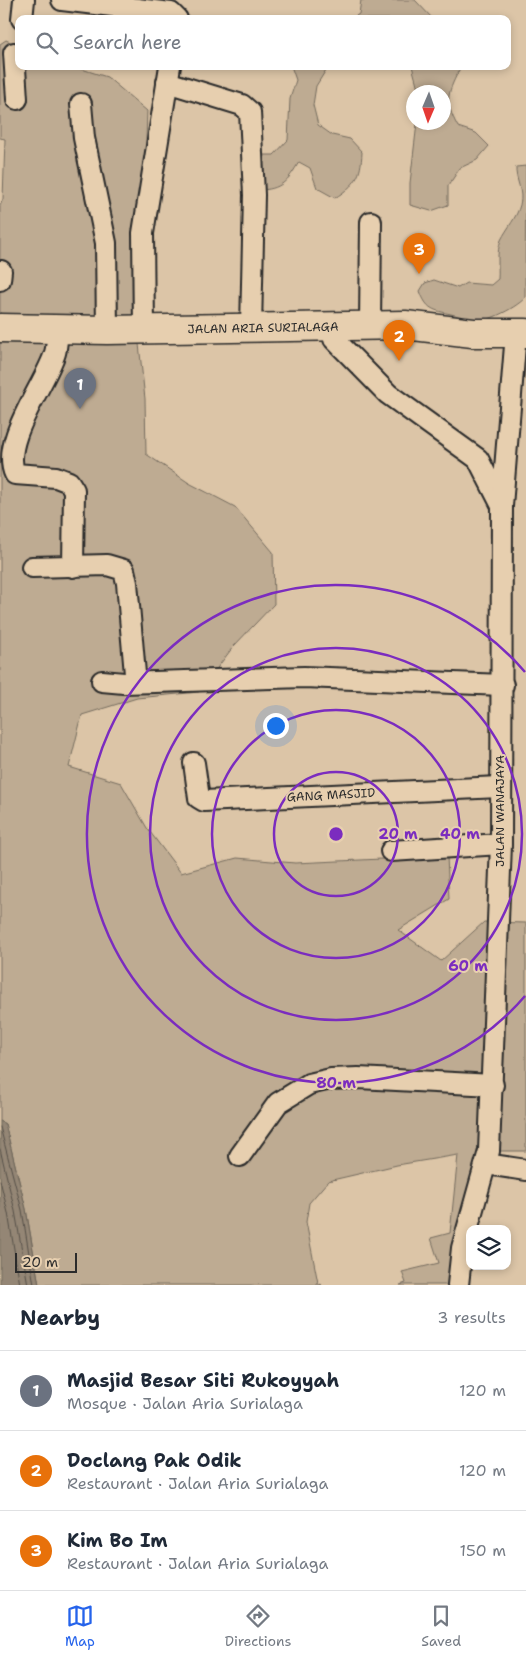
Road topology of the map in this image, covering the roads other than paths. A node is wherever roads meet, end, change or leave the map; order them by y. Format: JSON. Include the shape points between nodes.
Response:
{"nodes":[{"id":1,"x":24,"y":0,"type":"edge"},
{"id":2,"x":62,"y":0,"type":"edge"},
{"id":3,"x":22,"y":15,"type":"edge"},
{"id":4,"x":173,"y":15,"type":"edge"},
{"id":5,"x":11,"y":50,"type":"edge"},
{"id":6,"x":169,"y":74,"type":"edge"},
{"id":7,"x":17,"y":99,"type":"dead end"},
{"id":8,"x":80,"y":104,"type":"dead end"},
{"id":9,"x":371,"y":222,"type":"dead end"},
{"id":10,"x":332,"y":326,"type":"junction"},
{"id":11,"x":370,"y":326,"type":"junction"},
{"id":12,"x":0,"y":328,"type":"edge"},
{"id":13,"x":251,"y":328,"type":"junction"},
{"id":14,"x":58,"y":330,"type":"junction"},
{"id":15,"x":107,"y":330,"type":"junction"},
{"id":16,"x":144,"y":330,"type":"junction"},
{"id":17,"x":521,"y":333,"type":"edge"},
{"id":18,"x":502,"y":506,"type":"junction"},
{"id":19,"x":32,"y":567,"type":"dead end"},
{"id":20,"x":73,"y":567,"type":"junction"},
{"id":21,"x":135,"y":674,"type":"dead end"},
{"id":22,"x":102,"y":681,"type":"dead end"},
{"id":23,"x":502,"y":685,"type":"junction"},
{"id":24,"x":194,"y":763,"type":"dead end"},
{"id":25,"x":499,"y":787,"type":"junction"},
{"id":26,"x":501,"y":844,"type":"junction"},
{"id":27,"x":392,"y":851,"type":"dead end"},
{"id":28,"x":493,"y":1085,"type":"junction"},
{"id":29,"x":240,"y":1156,"type":"dead end"},
{"id":30,"x":486,"y":1164,"type":"junction"},
{"id":31,"x":526,"y":1170,"type":"edge"},
{"id":32,"x":458,"y":1285,"type":"edge"}],
"edges":[{"from":1,"to":3,"type":"street"},
{"from":2,"to":4,"type":"street"},
{"from":5,"to":7,"type":"street"},
{"from":6,"to":13,"type":"street","via":[[242,105],[250,112],[254,195]]},
{"from":6,"to":16,"type":"street","via":[[143,233]]},
{"from":8,"to":15,"type":"street","via":[[106,243]]},
{"from":9,"to":11,"type":"street"},
{"from":10,"to":11,"type":"main road","name":"JALAN ARIA SURIALAGA"},
{"from":10,"to":13,"type":"main road","name":"JALAN ARIA SURIALAGA"},
{"from":10,"to":18,"type":"street","via":[[334,339],[388,394],[478,459]]},
{"from":11,"to":17,"type":"main road","name":"JALAN ARIA SURIALAGA","via":[[405,325],[473,333]]},
{"from":12,"to":14,"type":"main road","name":"JALAN ARIA SURIALAGA"},
{"from":13,"to":16,"type":"main road","name":"JALAN ARIA SURIALAGA"},
{"from":14,"to":15,"type":"main road","name":"JALAN ARIA SURIALAGA"},
{"from":14,"to":20,"type":"street","via":[[55,353],[12,431],[7,454],[9,467],[15,474],[56,478],[69,482],[74,490]]},
{"from":15,"to":16,"type":"main road","name":"JALAN ARIA SURIALAGA"},
{"from":17,"to":18,"type":"street","name":"JALAN WANAJAYA"},
{"from":18,"to":23,"type":"street","name":"JALAN WANAJAYA"},
{"from":19,"to":20,"type":"street"},
{"from":20,"to":21,"type":"street","via":[[107,565],[124,570]]},
{"from":22,"to":23,"type":"street","via":[[304,677]]},
{"from":23,"to":25,"type":"street","name":"JALAN WANAJAYA"},
{"from":24,"to":25,"type":"street","name":"GANG MASJID","via":[[199,798],[204,801]]},
{"from":25,"to":26,"type":"street","name":"JALAN WANAJAYA"},
{"from":26,"to":27,"type":"street"},
{"from":26,"to":28,"type":"street","name":"JALAN WANAJAYA"},
{"from":28,"to":29,"type":"street","via":[[358,1078],[309,1084],[278,1103]]},
{"from":28,"to":30,"type":"street","name":"JALAN WANAJAYA"},
{"from":30,"to":31,"type":"street"},
{"from":30,"to":32,"type":"street","name":"JALAN WANAJAYA","via":[[462,1248]]}]}
